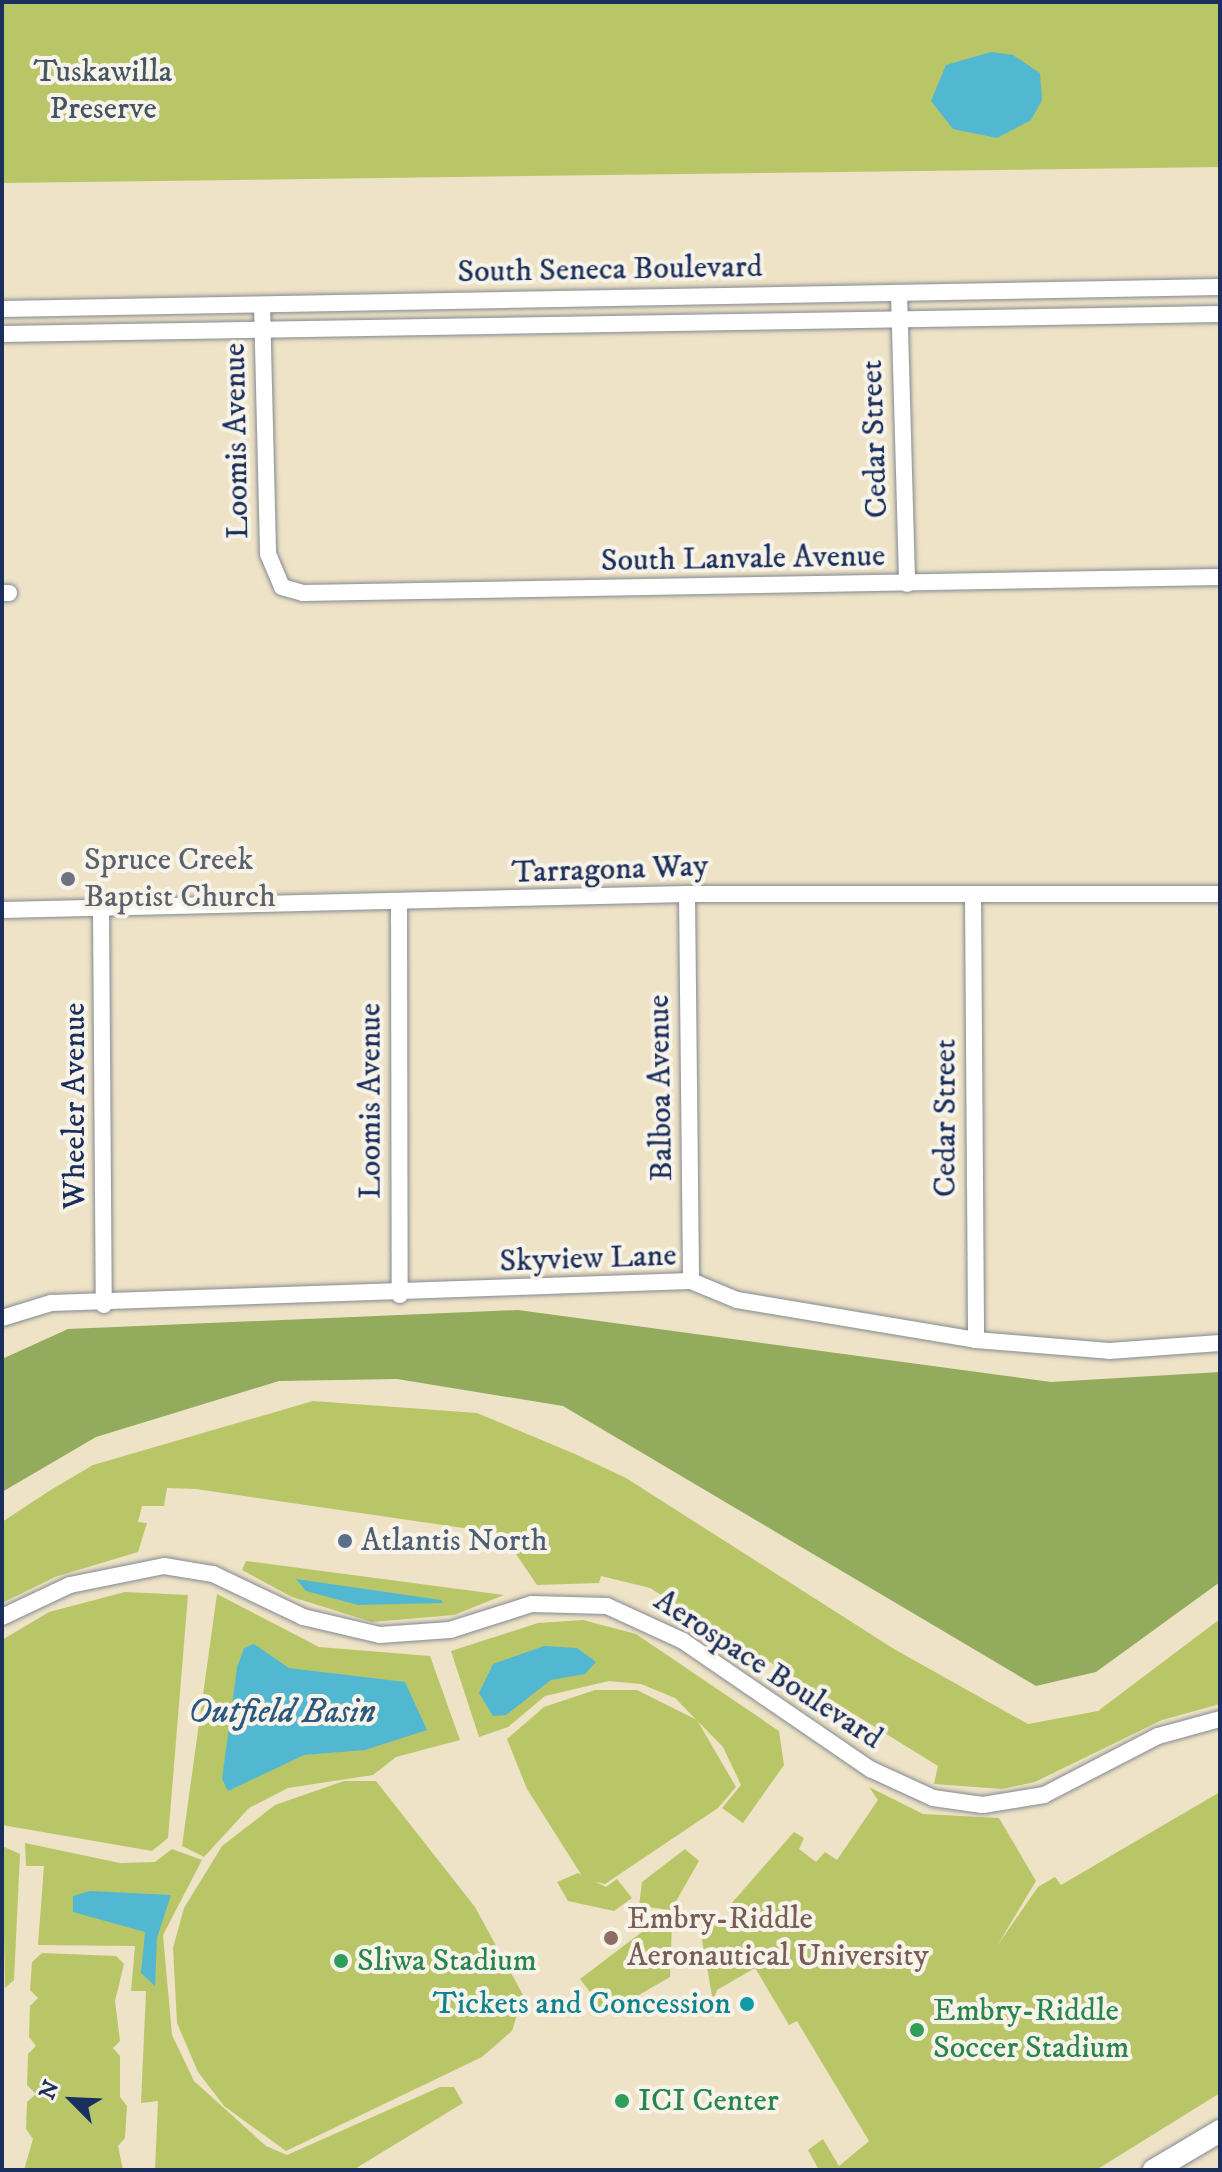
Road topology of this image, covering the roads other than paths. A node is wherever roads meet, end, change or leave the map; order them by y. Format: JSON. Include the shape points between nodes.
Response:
{"nodes":[{"id":1,"x":1220,"y":287,"type":"edge"},
{"id":2,"x":1182,"y":288,"type":"junction"},
{"id":3,"x":899,"y":293,"type":"junction"},
{"id":4,"x":585,"y":299,"type":"junction"},
{"id":5,"x":262,"y":305,"type":"junction"},
{"id":6,"x":2,"y":309,"type":"edge"},
{"id":7,"x":1183,"y":314,"type":"junction"},
{"id":8,"x":1220,"y":314,"type":"edge"},
{"id":9,"x":899,"y":321,"type":"junction"},
{"id":10,"x":586,"y":325,"type":"junction"},
{"id":11,"x":262,"y":329,"type":"junction"},
{"id":12,"x":2,"y":334,"type":"edge"},
{"id":13,"x":273,"y":576,"type":"joint"},
{"id":14,"x":1220,"y":577,"type":"edge"},
{"id":15,"x":907,"y":584,"type":"junction"},
{"id":16,"x":687,"y":894,"type":"junction"},
{"id":17,"x":1220,"y":894,"type":"edge"},
{"id":18,"x":973,"y":896,"type":"junction"},
{"id":19,"x":399,"y":906,"type":"junction"},
{"id":20,"x":101,"y":907,"type":"junction"},
{"id":21,"x":2,"y":910,"type":"edge"},
{"id":22,"x":691,"y":1281,"type":"junction"},
{"id":23,"x":400,"y":1295,"type":"junction"},
{"id":24,"x":104,"y":1305,"type":"junction"},
{"id":25,"x":2,"y":1318,"type":"edge"},
{"id":26,"x":976,"y":1340,"type":"junction"},
{"id":27,"x":1220,"y":1343,"type":"edge"},
{"id":28,"x":2,"y":1617,"type":"edge"},
{"id":29,"x":1220,"y":1719,"type":"edge"},
{"id":30,"x":1220,"y":2131,"type":"edge"},
{"id":31,"x":1154,"y":2170,"type":"edge"}],
"edges":[{"from":1,"to":2,"type":"street","name":"South Seneca Boulevard"},
{"from":2,"to":3,"type":"street","name":"South Seneca Boulevard"},
{"from":2,"to":7,"type":"street"},
{"from":3,"to":4,"type":"street","name":"South Seneca Boulevard"},
{"from":3,"to":9,"type":"street","name":"Cedar Street"},
{"from":4,"to":5,"type":"street","name":"South Seneca Boulevard"},
{"from":4,"to":10,"type":"street"},
{"from":5,"to":6,"type":"street","name":"South Seneca Boulevard"},
{"from":5,"to":11,"type":"street","name":"Loomis Avenue"},
{"from":7,"to":8,"type":"street","name":"South Seneca Boulevard"},
{"from":7,"to":9,"type":"street","name":"South Seneca Boulevard"},
{"from":9,"to":10,"type":"street","name":"South Seneca Boulevard"},
{"from":9,"to":15,"type":"street","name":"Cedar Street"},
{"from":10,"to":11,"type":"street","name":"South Seneca Boulevard"},
{"from":11,"to":12,"type":"street","name":"South Seneca Boulevard"},
{"from":11,"to":13,"type":"street","name":"Loomis Avenue"},
{"from":13,"to":15,"type":"street","name":"South Lanvale Avenue","via":[[303,593]]},
{"from":14,"to":15,"type":"street","name":"South Lanvale Avenue"},
{"from":16,"to":18,"type":"street","name":"Tarragona Way"},
{"from":16,"to":19,"type":"street","name":"Tarragona Way"},
{"from":16,"to":22,"type":"street","name":"Balboa Avenue"},
{"from":17,"to":18,"type":"street","name":"Tarragona Way"},
{"from":18,"to":26,"type":"street","name":"Cedar Street"},
{"from":19,"to":20,"type":"street","name":"Tarragona Way"},
{"from":19,"to":23,"type":"street","name":"Loomis Avenue"},
{"from":20,"to":21,"type":"street","name":"Tarragona Way"},
{"from":20,"to":24,"type":"street","name":"Wheeler Avenue"},
{"from":22,"to":23,"type":"street","name":"Skyview Lane"},
{"from":22,"to":26,"type":"street","name":"Skyview Lane","via":[[737,1300]]},
{"from":23,"to":24,"type":"street","name":"Skyview Lane"},
{"from":24,"to":25,"type":"street","name":"Skyview Lane","via":[[51,1303]]},
{"from":26,"to":27,"type":"street","name":"Skyview Lane","via":[[1109,1351]]},
{"from":28,"to":29,"type":"street","name":"Aerospace Boulevard","via":[[70,1585],[164,1566],[243,1585],[338,1630],[380,1635],[450,1630],[532,1604],[607,1606],[683,1641],[870,1769],[933,1798],[983,1805],[1044,1795],[1158,1736]]},
{"from":30,"to":31,"type":"main road"}]}
